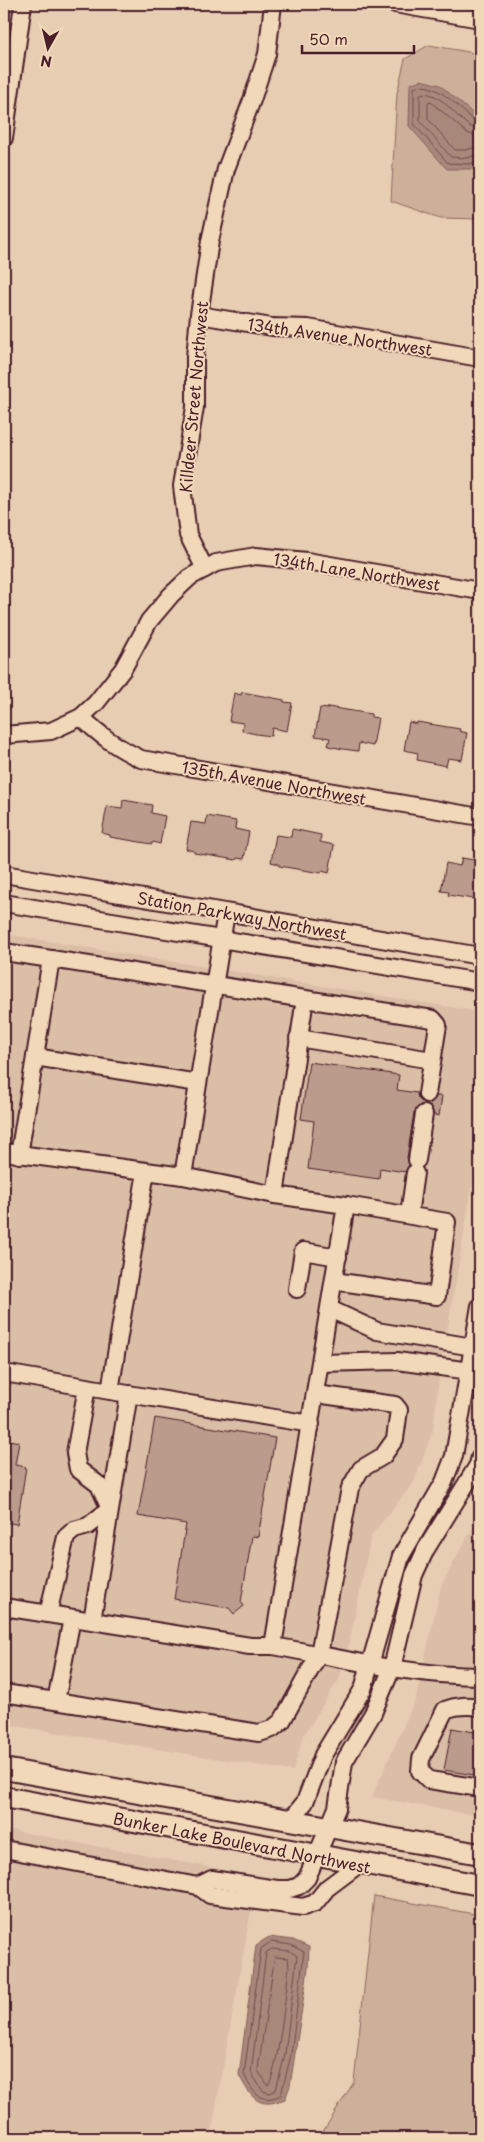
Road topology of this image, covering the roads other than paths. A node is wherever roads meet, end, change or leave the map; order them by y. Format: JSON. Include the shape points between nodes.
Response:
{"nodes":[{"id":1,"x":23,"y":4,"type":"edge"},
{"id":2,"x":272,"y":4,"type":"edge"},
{"id":3,"x":395,"y":4,"type":"edge"},
{"id":4,"x":480,"y":19,"type":"edge"},
{"id":5,"x":4,"y":138,"type":"edge"},
{"id":6,"x":199,"y":315,"type":"junction"},
{"id":7,"x":480,"y":358,"type":"edge"},
{"id":8,"x":205,"y":570,"type":"junction"},
{"id":9,"x":480,"y":591,"type":"edge"},
{"id":10,"x":81,"y":717,"type":"junction"},
{"id":11,"x":4,"y":735,"type":"edge"},
{"id":12,"x":480,"y":818,"type":"edge"},
{"id":13,"x":4,"y":874,"type":"edge"},
{"id":14,"x":4,"y":903,"type":"edge"},
{"id":15,"x":226,"y":913,"type":"junction"},
{"id":16,"x":222,"y":938,"type":"junction"},
{"id":17,"x":4,"y":952,"type":"edge"},
{"id":18,"x":480,"y":956,"type":"edge"},
{"id":19,"x":51,"y":959,"type":"junction"},
{"id":20,"x":480,"y":982,"type":"edge"},
{"id":21,"x":214,"y":986,"type":"junction"},
{"id":22,"x":305,"y":999,"type":"junction"},
{"id":23,"x":298,"y":1038,"type":"junction"},
{"id":24,"x":35,"y":1057,"type":"junction"},
{"id":25,"x":432,"y":1060,"type":"junction"},
{"id":26,"x":198,"y":1083,"type":"junction"},
{"id":27,"x":427,"y":1094,"type":"dead end"},
{"id":28,"x":424,"y":1114,"type":"dead end"},
{"id":29,"x":11,"y":1154,"type":"edge"},
{"id":30,"x":146,"y":1171,"type":"junction"},
{"id":31,"x":183,"y":1176,"type":"junction"},
{"id":32,"x":275,"y":1194,"type":"junction"},
{"id":33,"x":346,"y":1205,"type":"junction"},
{"id":34,"x":409,"y":1215,"type":"junction"},
{"id":35,"x":338,"y":1257,"type":"junction"},
{"id":36,"x":334,"y":1281,"type":"junction"},
{"id":37,"x":297,"y":1289,"type":"dead end"},
{"id":38,"x":480,"y":1306,"type":"edge"},
{"id":39,"x":330,"y":1309,"type":"junction"},
{"id":40,"x":477,"y":1350,"type":"edge"},
{"id":41,"x":321,"y":1363,"type":"junction"},
{"id":42,"x":475,"y":1370,"type":"edge"},
{"id":43,"x":4,"y":1373,"type":"edge"},
{"id":44,"x":87,"y":1387,"type":"junction"},
{"id":45,"x":110,"y":1391,"type":"junction"},
{"id":46,"x":130,"y":1394,"type":"junction"},
{"id":47,"x":316,"y":1394,"type":"junction"},
{"id":48,"x":311,"y":1424,"type":"junction"},
{"id":49,"x":480,"y":1457,"type":"edge"},
{"id":50,"x":110,"y":1509,"type":"junction"},
{"id":51,"x":4,"y":1607,"type":"edge"},
{"id":52,"x":48,"y":1614,"type":"junction"},
{"id":53,"x":72,"y":1618,"type":"junction"},
{"id":54,"x":92,"y":1621,"type":"junction"},
{"id":55,"x":273,"y":1646,"type":"junction"},
{"id":56,"x":319,"y":1654,"type":"junction"},
{"id":57,"x":371,"y":1664,"type":"junction"},
{"id":58,"x":392,"y":1668,"type":"junction"},
{"id":59,"x":480,"y":1676,"type":"edge"},
{"id":60,"x":4,"y":1693,"type":"edge"},
{"id":61,"x":56,"y":1701,"type":"junction"},
{"id":62,"x":480,"y":1707,"type":"edge"},
{"id":63,"x":4,"y":1769,"type":"edge"},
{"id":64,"x":480,"y":1788,"type":"edge"},
{"id":65,"x":4,"y":1797,"type":"edge"},
{"id":66,"x":291,"y":1820,"type":"junction"},
{"id":67,"x":328,"y":1826,"type":"junction"},
{"id":68,"x":4,"y":1849,"type":"edge"},
{"id":69,"x":480,"y":1854,"type":"edge"},
{"id":70,"x":316,"y":1856,"type":"junction"},
{"id":71,"x":359,"y":1864,"type":"junction"},
{"id":72,"x":480,"y":1885,"type":"edge"},
{"id":73,"x":198,"y":1886,"type":"junction"}],
"edges":[{"from":1,"to":5,"type":"street"},
{"from":2,"to":6,"type":"street","name":"Killdeer Street Northwest","via":[[267,54],[226,169],[210,241]]},
{"from":3,"to":4,"type":"street"},
{"from":6,"to":7,"type":"street","name":"134th Avenue Northwest","via":[[272,327],[308,328]]},
{"from":6,"to":8,"type":"street","name":"Killdeer Street Northwest","via":[[195,407],[182,486],[188,535]]},
{"from":8,"to":9,"type":"street","name":"134th Lane Northwest","via":[[216,563],[256,556],[307,561]]},
{"from":8,"to":10,"type":"street","via":[[190,578],[149,621],[123,669]]},
{"from":10,"to":11,"type":"street","via":[[51,730]]},
{"from":10,"to":12,"type":"street","name":"135th Avenue Northwest","via":[[105,739],[141,759]]},
{"from":13,"to":15,"type":"street","name":"Station Parkway Northwest"},
{"from":14,"to":16,"type":"street","name":"Station Parkway Northwest"},
{"from":15,"to":16,"type":"street"},
{"from":15,"to":18,"type":"street","name":"Station Parkway Northwest"},
{"from":16,"to":20,"type":"street","name":"Station Parkway Northwest"},
{"from":16,"to":21,"type":"street"},
{"from":17,"to":19,"type":"street"},
{"from":19,"to":21,"type":"street"},
{"from":19,"to":24,"type":"street"},
{"from":21,"to":22,"type":"street"},
{"from":21,"to":26,"type":"street"},
{"from":22,"to":23,"type":"street"},
{"from":22,"to":25,"type":"street","via":[[433,1019],[438,1026]]},
{"from":23,"to":25,"type":"street"},
{"from":23,"to":32,"type":"street"},
{"from":24,"to":26,"type":"street"},
{"from":24,"to":29,"type":"street"},
{"from":25,"to":27,"type":"street"},
{"from":26,"to":31,"type":"street"},
{"from":28,"to":34,"type":"street"},
{"from":29,"to":30,"type":"street"},
{"from":30,"to":31,"type":"street"},
{"from":30,"to":45,"type":"street"},
{"from":31,"to":32,"type":"street"},
{"from":32,"to":33,"type":"street"},
{"from":33,"to":34,"type":"street"},
{"from":33,"to":35,"type":"street"},
{"from":34,"to":36,"type":"street","via":[[447,1222],[437,1296]]},
{"from":35,"to":36,"type":"street"},
{"from":35,"to":37,"type":"street","via":[[303,1251]]},
{"from":36,"to":39,"type":"street"},
{"from":38,"to":40,"type":"street"},
{"from":39,"to":40,"type":"street","via":[[377,1331]]},
{"from":39,"to":41,"type":"street"},
{"from":40,"to":42,"type":"street"},
{"from":41,"to":42,"type":"street","via":[[396,1361]]},
{"from":41,"to":47,"type":"street"},
{"from":42,"to":57,"type":"street","via":[[454,1456],[444,1482],[401,1556]]},
{"from":43,"to":44,"type":"street"},
{"from":44,"to":45,"type":"street"},
{"from":44,"to":50,"type":"street","via":[[75,1453],[78,1469],[99,1485]]},
{"from":45,"to":46,"type":"street"},
{"from":46,"to":48,"type":"street"},
{"from":46,"to":50,"type":"street"},
{"from":47,"to":48,"type":"street"},
{"from":47,"to":56,"type":"street","via":[[395,1405],[399,1410],[395,1439],[383,1456],[362,1469],[350,1488]]},
{"from":48,"to":55,"type":"street"},
{"from":49,"to":58,"type":"street","via":[[414,1575]]},
{"from":50,"to":52,"type":"street","via":[[88,1526],[74,1530],[66,1537]]},
{"from":50,"to":54,"type":"street"},
{"from":51,"to":52,"type":"street"},
{"from":52,"to":53,"type":"street"},
{"from":53,"to":54,"type":"street"},
{"from":53,"to":61,"type":"street"},
{"from":54,"to":55,"type":"street","via":[[250,1646]]},
{"from":55,"to":56,"type":"street"},
{"from":56,"to":57,"type":"street"},
{"from":56,"to":61,"type":"street","via":[[282,1721],[259,1733]]},
{"from":57,"to":58,"type":"street"},
{"from":57,"to":66,"type":"street","via":[[363,1689],[323,1755],[305,1802]]},
{"from":58,"to":59,"type":"street","via":[[452,1676]]},
{"from":58,"to":67,"type":"street","via":[[373,1714],[344,1762],[337,1808]]},
{"from":60,"to":61,"type":"street"},
{"from":62,"to":64,"type":"street","via":[[450,1708],[441,1715],[421,1759],[420,1771],[429,1780]]},
{"from":63,"to":66,"type":"main road","name":"Bunker Lake Boulevard Northwest"},
{"from":65,"to":70,"type":"main road","name":"Bunker Lake Boulevard Northwest"},
{"from":66,"to":67,"type":"main road","name":"Bunker Lake Boulevard Northwest"},
{"from":67,"to":69,"type":"main road","name":"Bunker Lake Boulevard Northwest"},
{"from":67,"to":70,"type":"street"},
{"from":68,"to":73,"type":"street"},
{"from":70,"to":71,"type":"main road","name":"Bunker Lake Boulevard Northwest"},
{"from":70,"to":73,"type":"street","via":[[308,1878],[299,1886],[278,1889],[212,1879]]},
{"from":71,"to":72,"type":"main road","name":"Bunker Lake Boulevard Northwest"},
{"from":71,"to":73,"type":"street","via":[[327,1888],[315,1903],[302,1907],[210,1895]]}]}
